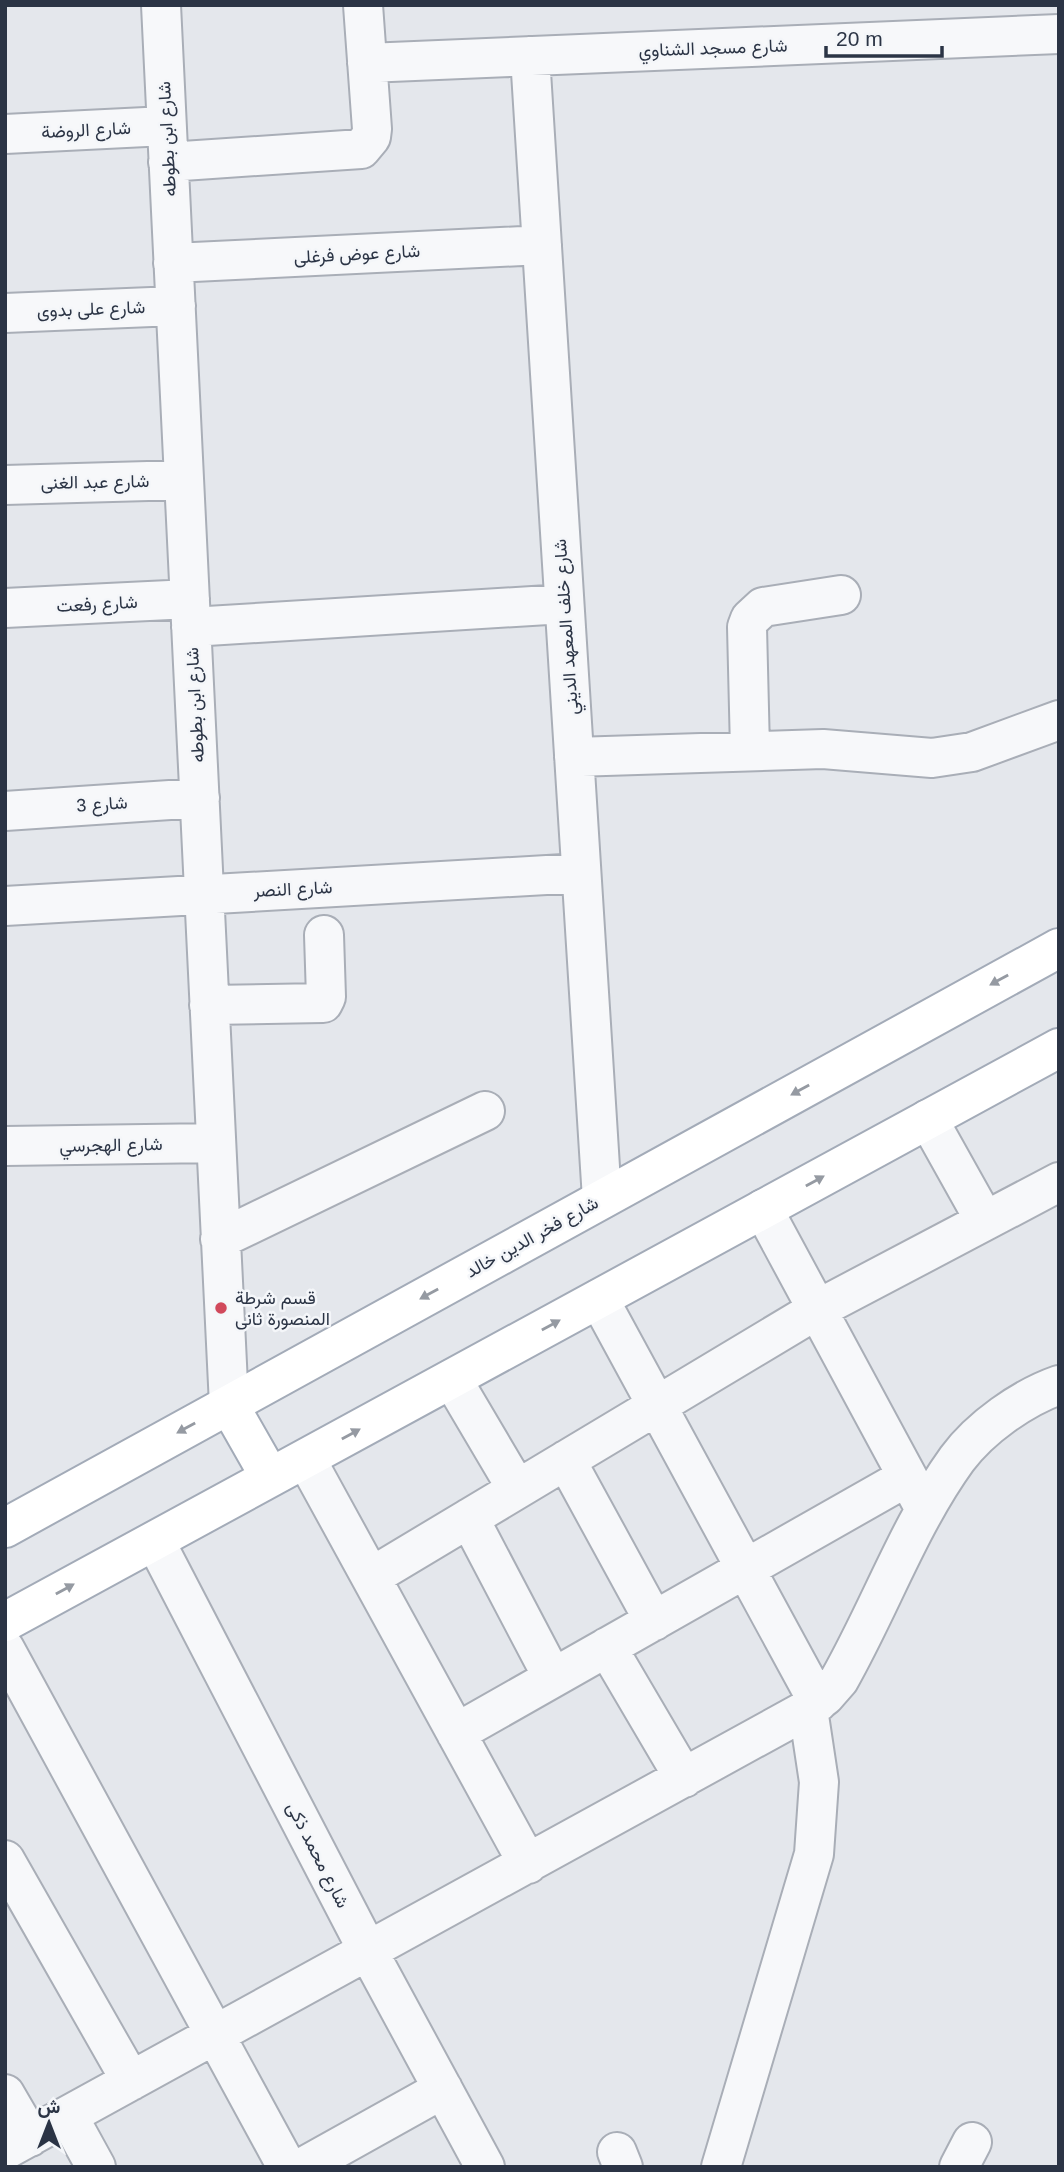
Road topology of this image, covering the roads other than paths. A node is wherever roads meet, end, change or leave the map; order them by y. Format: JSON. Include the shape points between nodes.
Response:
{"nodes":[{"id":1,"x":161,"y":5,"type":"edge"},
{"id":2,"x":363,"y":5,"type":"edge"},
{"id":3,"x":1059,"y":34,"type":"edge"},
{"id":4,"x":530,"y":56,"type":"junction"},
{"id":5,"x":367,"y":63,"type":"junction"},
{"id":6,"x":5,"y":134,"type":"edge"},
{"id":7,"x":167,"y":144,"type":"junction"},
{"id":8,"x":542,"y":245,"type":"junction"},
{"id":9,"x":173,"y":263,"type":"junction"},
{"id":10,"x":176,"y":306,"type":"junction"},
{"id":11,"x":5,"y":313,"type":"edge"},
{"id":12,"x":184,"y":480,"type":"junction"},
{"id":13,"x":5,"y":485,"type":"edge"},
{"id":14,"x":841,"y":595,"type":"dead end"},
{"id":15,"x":564,"y":604,"type":"junction"},
{"id":16,"x":5,"y":608,"type":"edge"},
{"id":17,"x":190,"y":613,"type":"junction"},
{"id":18,"x":1059,"y":720,"type":"edge"},
{"id":19,"x":750,"y":750,"type":"junction"},
{"id":20,"x":574,"y":757,"type":"junction"},
{"id":21,"x":200,"y":798,"type":"junction"},
{"id":22,"x":5,"y":811,"type":"edge"},
{"id":23,"x":582,"y":873,"type":"junction"},
{"id":24,"x":204,"y":894,"type":"junction"},
{"id":25,"x":5,"y":906,"type":"edge"},
{"id":26,"x":324,"y":934,"type":"dead end"},
{"id":27,"x":1059,"y":948,"type":"edge"},
{"id":28,"x":209,"y":1004,"type":"junction"},
{"id":29,"x":1059,"y":1048,"type":"edge"},
{"id":30,"x":485,"y":1111,"type":"dead end"},
{"id":31,"x":928,"y":1119,"type":"junction"},
{"id":32,"x":216,"y":1143,"type":"junction"},
{"id":33,"x":5,"y":1146,"type":"edge"},
{"id":34,"x":1059,"y":1182,"type":"edge"},
{"id":35,"x":602,"y":1199,"type":"junction"},
{"id":36,"x":763,"y":1209,"type":"junction"},
{"id":37,"x":985,"y":1221,"type":"junction"},
{"id":38,"x":220,"y":1239,"type":"junction"},
{"id":39,"x":599,"y":1298,"type":"junction"},
{"id":40,"x":818,"y":1309,"type":"junction"},
{"id":41,"x":452,"y":1379,"type":"junction"},
{"id":42,"x":1059,"y":1385,"type":"edge"},
{"id":43,"x":229,"y":1405,"type":"junction"},
{"id":44,"x":657,"y":1406,"type":"junction"},
{"id":45,"x":306,"y":1459,"type":"junction"},
{"id":46,"x":566,"y":1460,"type":"junction"},
{"id":47,"x":270,"y":1477,"type":"junction"},
{"id":48,"x":907,"y":1477,"type":"junction"},
{"id":49,"x":517,"y":1489,"type":"junction"},
{"id":50,"x":926,"y":1510,"type":"junction"},
{"id":51,"x":469,"y":1518,"type":"junction"},
{"id":52,"x":5,"y":1528,"type":"edge"},
{"id":53,"x":155,"y":1541,"type":"junction"},
{"id":54,"x":745,"y":1569,"type":"junction"},
{"id":55,"x":370,"y":1577,"type":"junction"},
{"id":56,"x":654,"y":1620,"type":"junction"},
{"id":57,"x":5,"y":1622,"type":"edge"},
{"id":58,"x":607,"y":1647,"type":"junction"},
{"id":59,"x":5,"y":1649,"type":"edge"},
{"id":60,"x":553,"y":1678,"type":"junction"},
{"id":61,"x":813,"y":1706,"type":"junction"},
{"id":62,"x":456,"y":1733,"type":"junction"},
{"id":63,"x":684,"y":1778,"type":"junction"},
{"id":64,"x":5,"y":1860,"type":"edge"},
{"id":65,"x":528,"y":1864,"type":"junction"},
{"id":66,"x":368,"y":1951,"type":"junction"},
{"id":67,"x":215,"y":2035,"type":"junction"},
{"id":68,"x":131,"y":2081,"type":"junction"},
{"id":69,"x":443,"y":2089,"type":"junction"},
{"id":70,"x":5,"y":2094,"type":"edge"},
{"id":71,"x":68,"y":2116,"type":"junction"},
{"id":72,"x":18,"y":2143,"type":"edge"},
{"id":73,"x":96,"y":2167,"type":"edge"},
{"id":74,"x":287,"y":2167,"type":"edge"},
{"id":75,"x":303,"y":2167,"type":"edge"},
{"id":76,"x":485,"y":2167,"type":"edge"},
{"id":77,"x":721,"y":2167,"type":"edge"}],
"edges":[{"from":1,"to":7,"type":"street","name":"شارع ابن بطوطه"},
{"from":2,"to":5,"type":"street"},
{"from":3,"to":4,"type":"street","name":"شارع مسجد الشناوي"},
{"from":4,"to":5,"type":"street","name":"شارع مسجد الشناوي"},
{"from":4,"to":8,"type":"street","name":"شارع خلف المعهد الديني"},
{"from":5,"to":7,"type":"street","name":"شارع الروضة","via":[[372,129],[361,149]]},
{"from":6,"to":7,"type":"street","name":"شارع الروضة"},
{"from":7,"to":9,"type":"street","name":"شارع ابن بطوطه"},
{"from":8,"to":9,"type":"street","name":"شارع عوض فرغلى"},
{"from":8,"to":15,"type":"street","name":"شارع خلف المعهد الديني"},
{"from":9,"to":10,"type":"street","name":"شارع ابن بطوطه"},
{"from":10,"to":11,"type":"street","name":"شارع على بدوى"},
{"from":10,"to":12,"type":"street","name":"شارع ابن بطوطه"},
{"from":12,"to":13,"type":"street","name":"شارع عبد الغنى"},
{"from":12,"to":17,"type":"street","name":"شارع ابن بطوطه"},
{"from":14,"to":19,"type":"street","via":[[763,607],[750,619]]},
{"from":15,"to":17,"type":"street","name":"شارع رفعت"},
{"from":15,"to":20,"type":"street","name":"شارع خلف المعهد الديني"},
{"from":16,"to":17,"type":"street","name":"شارع رفعت"},
{"from":17,"to":21,"type":"street","name":"شارع ابن بطوطه"},
{"from":18,"to":19,"type":"street","via":[[972,752],[932,758],[822,749]]},
{"from":19,"to":20,"type":"street"},
{"from":20,"to":23,"type":"street","name":"شارع خلف المعهد الديني"},
{"from":21,"to":22,"type":"street","name":"شارع 3"},
{"from":21,"to":24,"type":"street","name":"شارع ابن بطوطه"},
{"from":23,"to":24,"type":"street","name":"شارع النصر"},
{"from":23,"to":35,"type":"street","name":"شارع خلف المعهد الديني"},
{"from":24,"to":25,"type":"street","name":"شارع النصر"},
{"from":24,"to":28,"type":"street","name":"شارع ابن بطوطه"},
{"from":26,"to":28,"type":"street","via":[[323,1003]]},
{"from":27,"to":35,"type":"main road","name":"شارع فخر الدين خالد","one_way":true},
{"from":28,"to":32,"type":"street","name":"شارع ابن بطوطه"},
{"from":29,"to":31,"type":"main road"},
{"from":30,"to":38,"type":"street"},
{"from":36,"to":31,"type":"main road","one_way":true},
{"from":31,"to":37,"type":"street"},
{"from":32,"to":33,"type":"street","name":"شارع الهجرسي"},
{"from":32,"to":38,"type":"street","name":"شارع ابن بطوطه"},
{"from":34,"to":37,"type":"street"},
{"from":35,"to":43,"type":"main road","name":"شارع فخر الدين خالد","one_way":true},
{"from":36,"to":39,"type":"main road"},
{"from":36,"to":40,"type":"street"},
{"from":37,"to":40,"type":"street"},
{"from":38,"to":43,"type":"street","name":"شارع ابن بطوطه"},
{"from":41,"to":39,"type":"main road","one_way":true},
{"from":39,"to":44,"type":"street"},
{"from":40,"to":44,"type":"street"},
{"from":40,"to":48,"type":"street"},
{"from":45,"to":41,"type":"main road","one_way":true},
{"from":41,"to":49,"type":"street"},
{"from":42,"to":50,"type":"street","via":[[996,1420],[958,1458]]},
{"from":43,"to":47,"type":"main road"},
{"from":43,"to":52,"type":"main road","name":"شارع فخر الدين خالد","one_way":true},
{"from":44,"to":46,"type":"street"},
{"from":44,"to":54,"type":"street"},
{"from":45,"to":47,"type":"main road"},
{"from":45,"to":55,"type":"street"},
{"from":46,"to":49,"type":"street"},
{"from":46,"to":56,"type":"street"},
{"from":47,"to":53,"type":"main road"},
{"from":48,"to":50,"type":"street"},
{"from":48,"to":54,"type":"street"},
{"from":49,"to":51,"type":"street"},
{"from":50,"to":61,"type":"street","via":[[839,1680]]},
{"from":51,"to":55,"type":"street"},
{"from":51,"to":60,"type":"street"},
{"from":57,"to":53,"type":"main road","one_way":true},
{"from":53,"to":66,"type":"street","name":"شارع محمد ذكى"},
{"from":54,"to":56,"type":"street"},
{"from":54,"to":61,"type":"street"},
{"from":55,"to":62,"type":"street"},
{"from":56,"to":58,"type":"street"},
{"from":58,"to":60,"type":"street"},
{"from":58,"to":63,"type":"street"},
{"from":59,"to":67,"type":"street"},
{"from":60,"to":62,"type":"street"},
{"from":61,"to":63,"type":"street"},
{"from":61,"to":77,"type":"street","via":[[819,1782],[814,1854]]},
{"from":62,"to":65,"type":"street"},
{"from":63,"to":65,"type":"street"},
{"from":64,"to":68,"type":"street"},
{"from":65,"to":66,"type":"street"},
{"from":66,"to":67,"type":"street"},
{"from":66,"to":69,"type":"street","name":"شارع محمد ذكى"},
{"from":67,"to":68,"type":"street"},
{"from":67,"to":74,"type":"street"},
{"from":68,"to":71,"type":"street"},
{"from":69,"to":75,"type":"street"},
{"from":69,"to":76,"type":"street","name":"شارع محمد ذكى"},
{"from":70,"to":72,"type":"street"},
{"from":71,"to":72,"type":"street"},
{"from":71,"to":73,"type":"street"}]}
